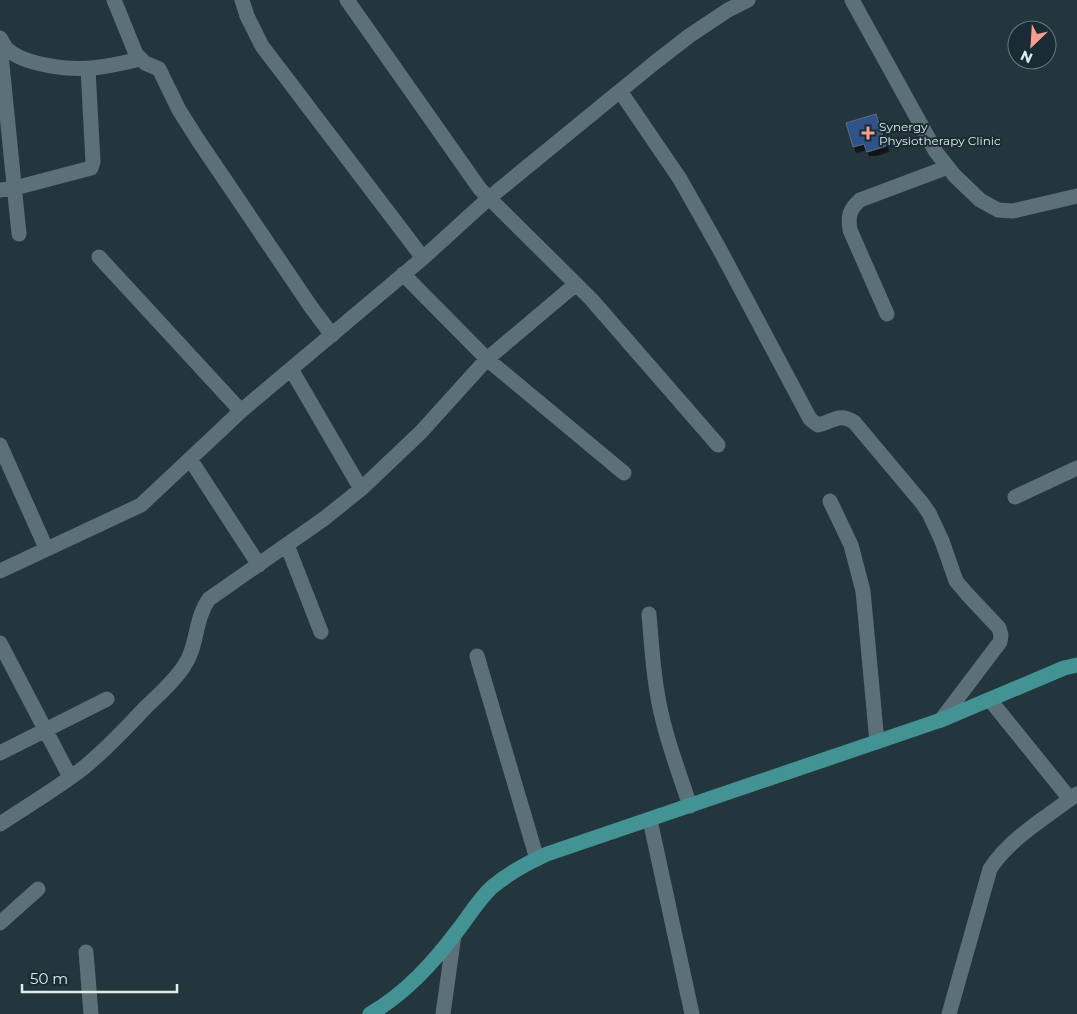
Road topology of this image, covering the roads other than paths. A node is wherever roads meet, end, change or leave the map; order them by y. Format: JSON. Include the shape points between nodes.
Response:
{"nodes":[{"id":1,"x":114,"y":0,"type":"edge"},
{"id":2,"x":242,"y":0,"type":"edge"},
{"id":3,"x":348,"y":0,"type":"edge"},
{"id":4,"x":748,"y":0,"type":"edge"},
{"id":5,"x":852,"y":0,"type":"edge"},
{"id":6,"x":0,"y":38,"type":"edge"},
{"id":7,"x":0,"y":45,"type":"edge"},
{"id":8,"x":140,"y":59,"type":"junction"},
{"id":9,"x":88,"y":69,"type":"junction"},
{"id":10,"x":620,"y":91,"type":"junction"},
{"id":11,"x":948,"y":167,"type":"junction"},
{"id":12,"x":480,"y":188,"type":"junction"},
{"id":13,"x":7,"y":189,"type":"edge"},
{"id":14,"x":1077,"y":196,"type":"edge"},
{"id":15,"x":19,"y":234,"type":"dead end"},
{"id":16,"x":415,"y":249,"type":"junction"},
{"id":17,"x":99,"y":257,"type":"dead end"},
{"id":18,"x":403,"y":274,"type":"junction"},
{"id":19,"x":576,"y":284,"type":"junction"},
{"id":20,"x":887,"y":314,"type":"dead end"},
{"id":21,"x":332,"y":335,"type":"junction"},
{"id":22,"x":487,"y":359,"type":"junction"},
{"id":23,"x":291,"y":370,"type":"junction"},
{"id":24,"x":241,"y":411,"type":"junction"},
{"id":25,"x":0,"y":445,"type":"edge"},
{"id":26,"x":718,"y":445,"type":"dead end"},
{"id":27,"x":190,"y":459,"type":"junction"},
{"id":28,"x":1077,"y":468,"type":"edge"},
{"id":29,"x":624,"y":473,"type":"dead end"},
{"id":30,"x":361,"y":489,"type":"junction"},
{"id":31,"x":1015,"y":497,"type":"dead end"},
{"id":32,"x":830,"y":501,"type":"dead end"},
{"id":33,"x":287,"y":545,"type":"junction"},
{"id":34,"x":46,"y":548,"type":"junction"},
{"id":35,"x":259,"y":565,"type":"junction"},
{"id":36,"x":0,"y":570,"type":"edge"},
{"id":37,"x":649,"y":614,"type":"dead end"},
{"id":38,"x":321,"y":632,"type":"dead end"},
{"id":39,"x":0,"y":643,"type":"edge"},
{"id":40,"x":477,"y":656,"type":"dead end"},
{"id":41,"x":1077,"y":665,"type":"edge"},
{"id":42,"x":107,"y":699,"type":"dead end"},
{"id":43,"x":990,"y":700,"type":"junction"},
{"id":44,"x":941,"y":720,"type":"junction"},
{"id":45,"x":45,"y":730,"type":"junction"},
{"id":46,"x":877,"y":742,"type":"junction"},
{"id":47,"x":0,"y":753,"type":"edge"},
{"id":48,"x":70,"y":777,"type":"junction"},
{"id":49,"x":1074,"y":796,"type":"edge"},
{"id":50,"x":690,"y":806,"type":"junction"},
{"id":51,"x":650,"y":820,"type":"junction"},
{"id":52,"x":0,"y":824,"type":"edge"},
{"id":53,"x":537,"y":859,"type":"junction"},
{"id":54,"x":38,"y":888,"type":"dead end"},
{"id":55,"x":0,"y":923,"type":"edge"},
{"id":56,"x":454,"y":935,"type":"junction"},
{"id":57,"x":86,"y":952,"type":"dead end"},
{"id":58,"x":91,"y":1014,"type":"edge"},
{"id":59,"x":370,"y":1014,"type":"edge"},
{"id":60,"x":443,"y":1014,"type":"edge"},
{"id":61,"x":692,"y":1014,"type":"edge"},
{"id":62,"x":949,"y":1014,"type":"edge"}],
"edges":[{"from":1,"to":8,"type":"street"},
{"from":2,"to":16,"type":"street","via":[[262,46]]},
{"from":3,"to":12,"type":"street"},
{"from":4,"to":10,"type":"street","via":[[689,36]]},
{"from":5,"to":11,"type":"street","via":[[936,152]]},
{"from":6,"to":9,"type":"street","via":[[13,52],[34,62]]},
{"from":7,"to":13,"type":"street"},
{"from":8,"to":9,"type":"street"},
{"from":8,"to":21,"type":"street","via":[[158,69],[202,147]]},
{"from":9,"to":13,"type":"street","via":[[94,162],[91,168]]},
{"from":10,"to":12,"type":"street"},
{"from":10,"to":44,"type":"street","via":[[680,179],[810,418],[818,425],[840,417],[854,422],[929,513],[956,581],[999,628],[1000,642]]},
{"from":11,"to":14,"type":"street","via":[[980,200],[998,210],[1013,211]]},
{"from":11,"to":20,"type":"street","via":[[860,200],[848,215],[850,230]]},
{"from":12,"to":16,"type":"street"},
{"from":12,"to":19,"type":"street"},
{"from":13,"to":15,"type":"street"},
{"from":16,"to":18,"type":"street"},
{"from":17,"to":24,"type":"street"},
{"from":18,"to":21,"type":"street"},
{"from":18,"to":22,"type":"street"},
{"from":19,"to":22,"type":"street"},
{"from":19,"to":26,"type":"street"},
{"from":21,"to":23,"type":"street"},
{"from":22,"to":29,"type":"street"},
{"from":22,"to":30,"type":"street","via":[[421,432]]},
{"from":23,"to":24,"type":"street"},
{"from":23,"to":30,"type":"street"},
{"from":24,"to":27,"type":"street"},
{"from":25,"to":34,"type":"street"},
{"from":27,"to":34,"type":"street","via":[[141,505]]},
{"from":27,"to":35,"type":"street"},
{"from":28,"to":31,"type":"street"},
{"from":30,"to":33,"type":"street"},
{"from":32,"to":46,"type":"street","via":[[851,545],[863,591]]},
{"from":33,"to":35,"type":"street"},
{"from":33,"to":38,"type":"street"},
{"from":34,"to":36,"type":"street"},
{"from":35,"to":48,"type":"street","via":[[209,600],[202,610],[185,666],[114,740]]},
{"from":37,"to":50,"type":"street","via":[[662,720]]},
{"from":39,"to":45,"type":"street"},
{"from":40,"to":53,"type":"street"},
{"from":41,"to":43,"type":"main road"},
{"from":42,"to":45,"type":"street"},
{"from":43,"to":44,"type":"main road"},
{"from":43,"to":49,"type":"street"},
{"from":44,"to":46,"type":"main road"},
{"from":45,"to":47,"type":"street"},
{"from":45,"to":48,"type":"street"},
{"from":46,"to":50,"type":"main road"},
{"from":48,"to":52,"type":"street"},
{"from":49,"to":62,"type":"street","via":[[1010,845],[990,869]]},
{"from":50,"to":51,"type":"main road"},
{"from":51,"to":53,"type":"main road"},
{"from":51,"to":61,"type":"street"},
{"from":53,"to":56,"type":"main road","via":[[521,866],[490,889]]},
{"from":54,"to":55,"type":"street"},
{"from":56,"to":59,"type":"main road","via":[[414,982]]},
{"from":56,"to":60,"type":"street"},
{"from":57,"to":58,"type":"street"}]}
